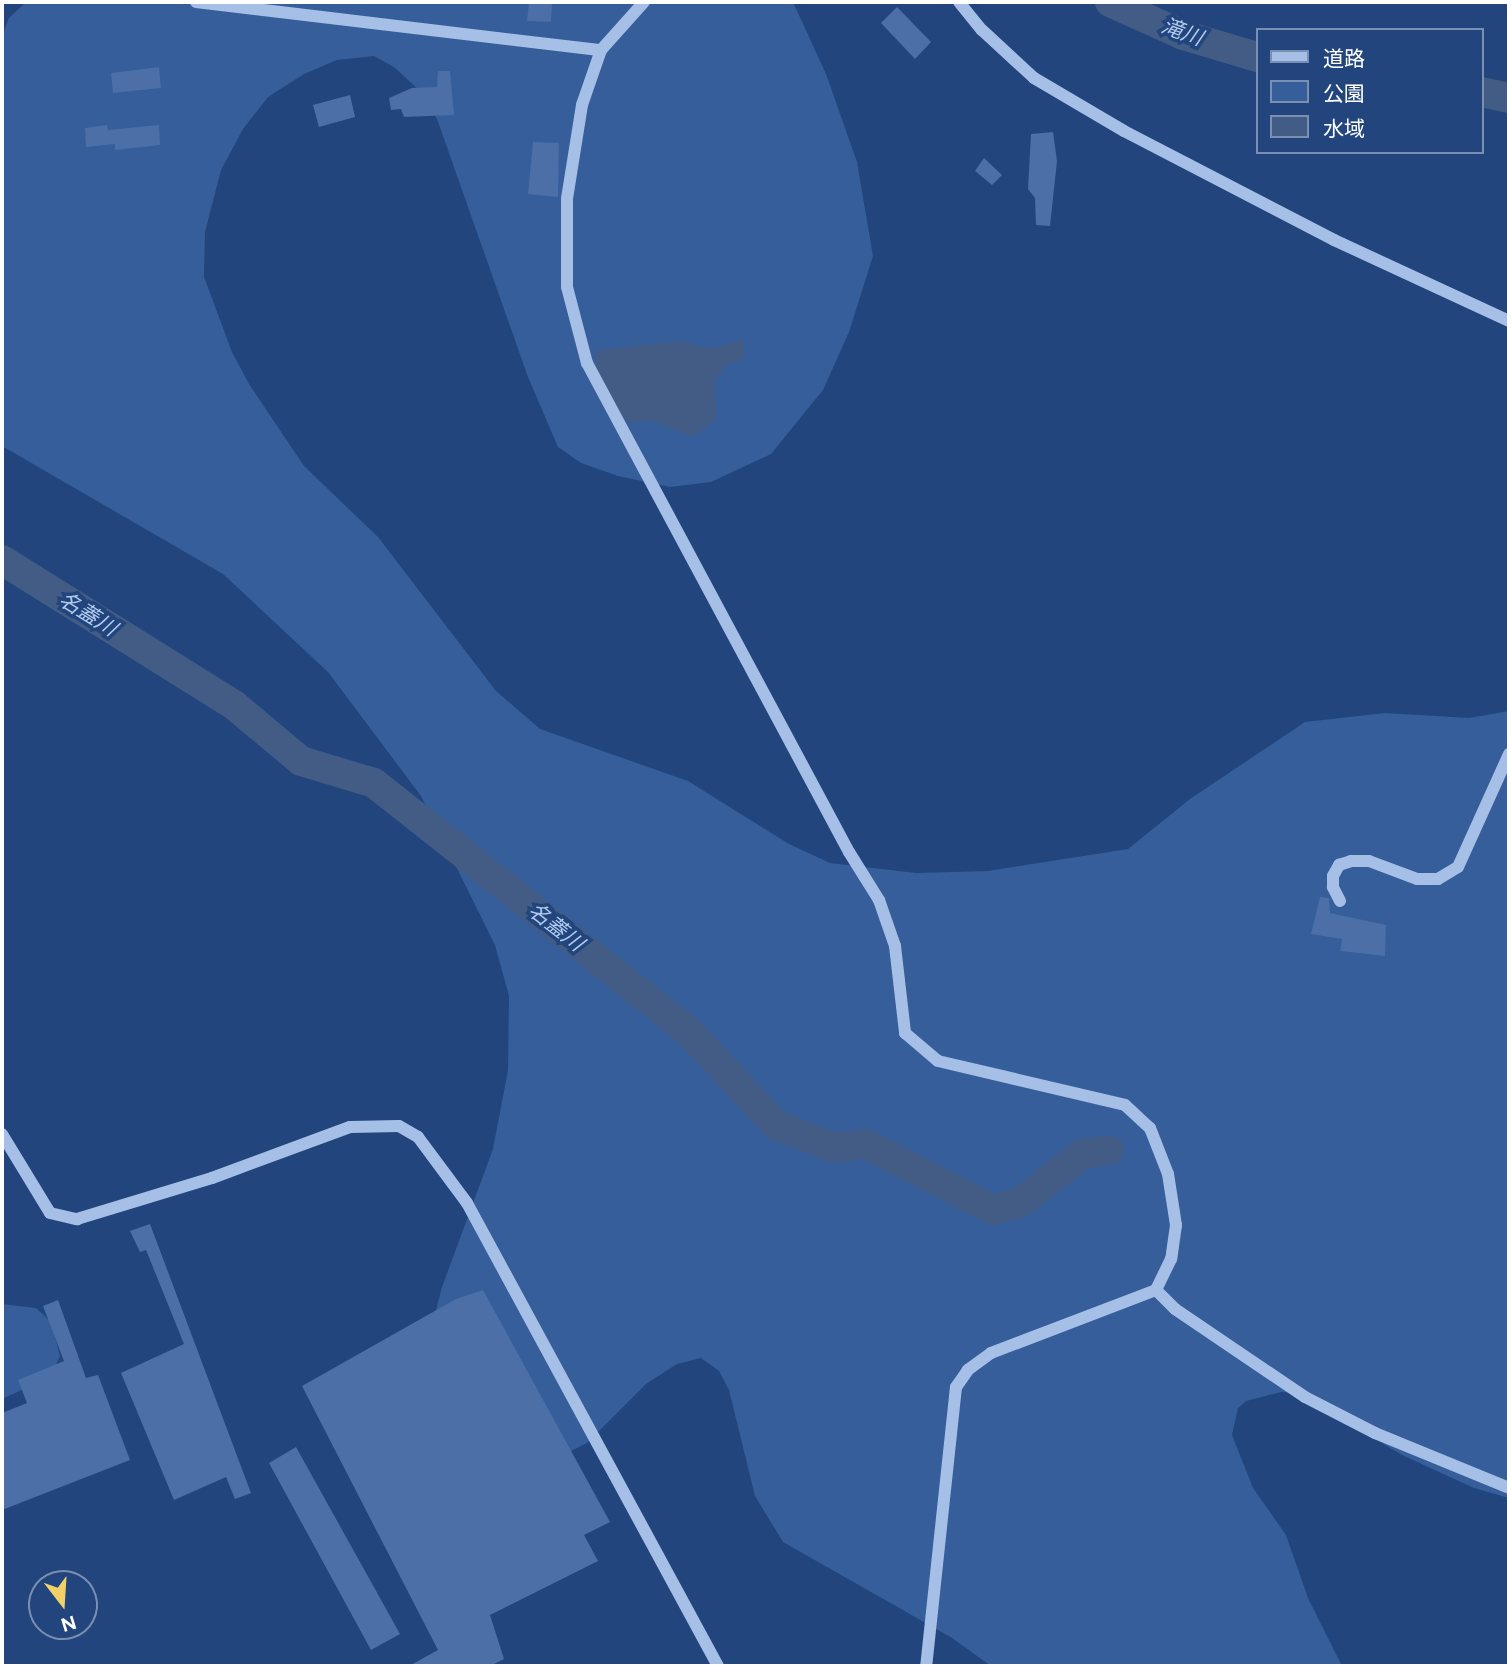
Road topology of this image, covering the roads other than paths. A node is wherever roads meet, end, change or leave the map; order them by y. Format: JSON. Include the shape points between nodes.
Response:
{"nodes":[{"id":1,"x":195,"y":2,"type":"edge"},
{"id":2,"x":644,"y":2,"type":"edge"},
{"id":3,"x":959,"y":2,"type":"edge"},
{"id":4,"x":601,"y":50,"type":"junction"},
{"id":5,"x":1509,"y":321,"type":"edge"},
{"id":6,"x":1509,"y":754,"type":"edge"},
{"id":7,"x":1340,"y":901,"type":"dead end"},
{"id":8,"x":2,"y":1134,"type":"edge"},
{"id":9,"x":1156,"y":1290,"type":"junction"},
{"id":10,"x":1509,"y":1488,"type":"edge"},
{"id":11,"x":718,"y":1666,"type":"edge"},
{"id":12,"x":926,"y":1666,"type":"edge"}],
"edges":[{"from":1,"to":4,"type":"street"},
{"from":2,"to":4,"type":"street"},
{"from":3,"to":5,"type":"street","via":[[1034,78],[1124,131],[1334,240]]},
{"from":4,"to":9,"type":"street","via":[[582,105],[568,200],[567,287],[587,363],[879,900],[895,946],[905,1033],[939,1061],[1125,1105],[1150,1128],[1168,1174],[1176,1225],[1171,1259]]},
{"from":6,"to":7,"type":"street","via":[[1458,867],[1437,880],[1417,879],[1369,861],[1351,861],[1339,865],[1333,876],[1332,887]]},
{"from":8,"to":11,"type":"street","via":[[50,1213],[78,1219],[212,1178],[350,1126],[399,1126],[418,1137],[467,1203]]},
{"from":9,"to":10,"type":"street","via":[[1175,1309],[1305,1397],[1374,1433]]},
{"from":9,"to":12,"type":"street","via":[[991,1353],[968,1370],[956,1387]]}]}
